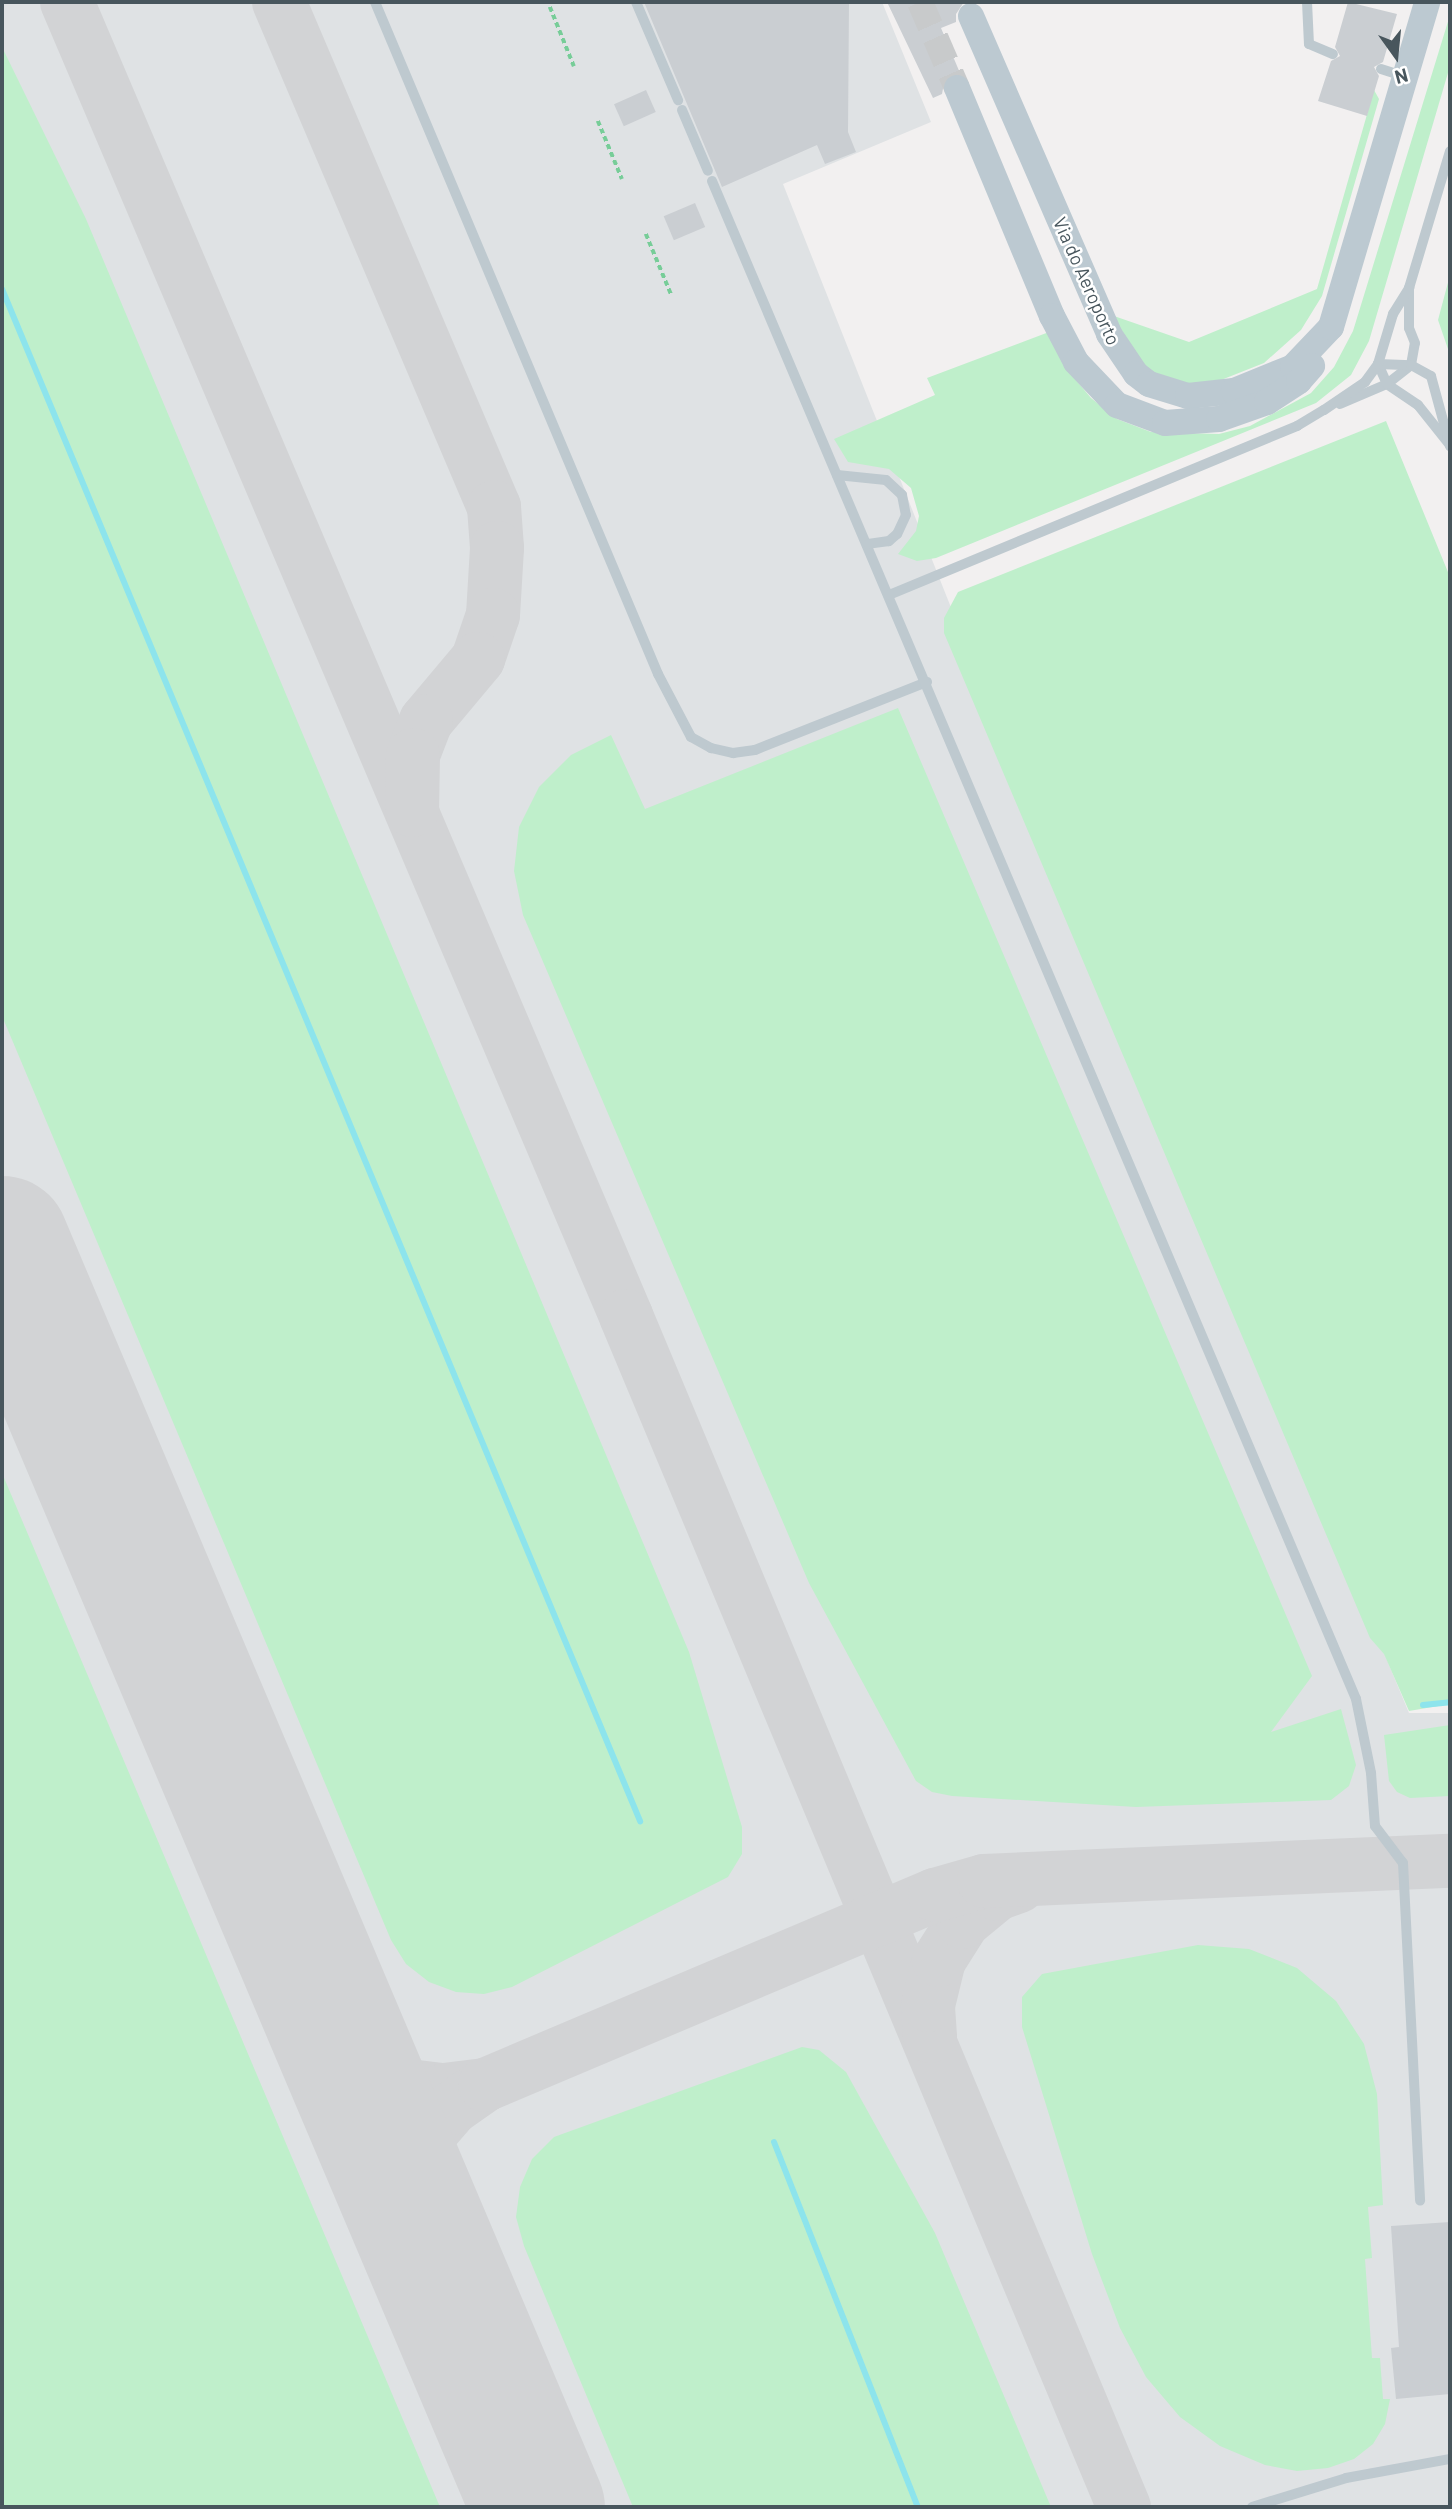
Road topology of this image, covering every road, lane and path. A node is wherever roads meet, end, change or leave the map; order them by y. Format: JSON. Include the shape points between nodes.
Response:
{"nodes":[{"id":1,"x":375,"y":2,"type":"edge"},
{"id":2,"x":636,"y":2,"type":"edge"},
{"id":3,"x":1307,"y":2,"type":"edge"},
{"id":4,"x":1427,"y":2,"type":"edge"},
{"id":5,"x":550,"y":7,"type":"dead end"},
{"id":6,"x":971,"y":16,"type":"dead end"},
{"id":7,"x":1333,"y":54,"type":"dead end"},
{"id":8,"x":574,"y":66,"type":"dead end"},
{"id":9,"x":957,"y":88,"type":"tunnel mouth"},
{"id":10,"x":598,"y":121,"type":"dead end"},
{"id":11,"x":1450,"y":151,"type":"edge"},
{"id":12,"x":622,"y":179,"type":"dead end"},
{"id":13,"x":646,"y":234,"type":"dead end"},
{"id":14,"x":1409,"y":288,"type":"junction"},
{"id":15,"x":671,"y":294,"type":"dead end"},
{"id":16,"x":1331,"y":327,"type":"junction"},
{"id":17,"x":1378,"y":364,"type":"junction"},
{"id":18,"x":1411,"y":365,"type":"junction"},
{"id":19,"x":1387,"y":384,"type":"junction"},
{"id":20,"x":1324,"y":410,"type":"junction"},
{"id":21,"x":1450,"y":446,"type":"edge"},
{"id":22,"x":837,"y":475,"type":"junction"},
{"id":23,"x":868,"y":544,"type":"junction"},
{"id":24,"x":889,"y":595,"type":"junction"},
{"id":25,"x":927,"y":682,"type":"junction"},
{"id":26,"x":1420,"y":2201,"type":"dead end"},
{"id":27,"x":1450,"y":2459,"type":"edge"},
{"id":28,"x":1252,"y":2507,"type":"edge"}],
"edges":[{"from":1,"to":25,"type":"lane","via":[[658,674],[691,737],[733,753],[755,750]]},
{"from":2,"to":22,"type":"lane"},
{"from":3,"to":7,"type":"lane","via":[[1309,44]]},
{"from":4,"to":16,"type":"street","name":"Via do Aeroporto","via":[[1393,73]]},
{"from":5,"to":8,"type":"path"},
{"from":6,"to":16,"type":"street","name":"Via do Aeroporto","via":[[1109,334],[1136,374],[1149,384],[1188,397],[1234,391],[1293,367]]},
{"from":9,"to":16,"type":"street","via":[[1052,316],[1076,362],[1118,405],[1165,423],[1244,413],[1299,381],[1319,357]]},
{"from":10,"to":12,"type":"path"},
{"from":11,"to":14,"type":"lane"},
{"from":13,"to":15,"type":"path"},
{"from":14,"to":17,"type":"lane","via":[[1393,314]]},
{"from":14,"to":18,"type":"lane","via":[[1409,328],[1415,343]]},
{"from":17,"to":18,"type":"lane"},
{"from":17,"to":19,"type":"lane"},
{"from":17,"to":20,"type":"lane","via":[[1365,382]]},
{"from":18,"to":19,"type":"lane"},
{"from":18,"to":21,"type":"lane","via":[[1431,376]]},
{"from":19,"to":20,"type":"lane"},
{"from":19,"to":21,"type":"lane","via":[[1418,405]]},
{"from":20,"to":24,"type":"lane","via":[[1297,426]]},
{"from":22,"to":23,"type":"lane"},
{"from":22,"to":23,"type":"lane","via":[[886,480],[902,495],[906,515],[897,534],[889,541]]},
{"from":23,"to":24,"type":"lane"},
{"from":24,"to":25,"type":"lane"},
{"from":25,"to":26,"type":"lane","via":[[1356,1699],[1371,1773],[1375,1826],[1403,1863]]},
{"from":27,"to":28,"type":"lane","via":[[1346,2478]]}]}
